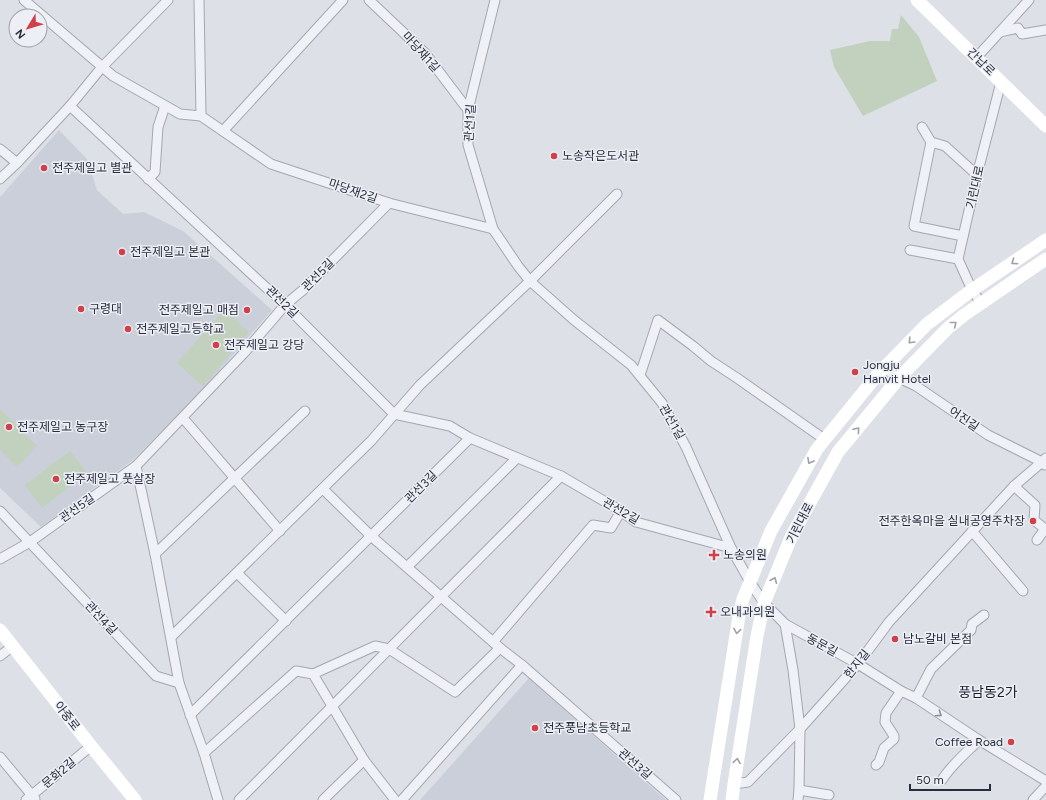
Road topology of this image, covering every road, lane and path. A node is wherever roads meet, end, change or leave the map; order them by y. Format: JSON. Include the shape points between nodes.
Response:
{"nodes":[{"id":1,"x":24,"y":0,"type":"edge"},
{"id":2,"x":168,"y":0,"type":"edge"},
{"id":3,"x":199,"y":0,"type":"edge"},
{"id":4,"x":343,"y":0,"type":"edge"},
{"id":5,"x":369,"y":0,"type":"edge"},
{"id":6,"x":495,"y":0,"type":"edge"},
{"id":7,"x":1029,"y":0,"type":"edge"},
{"id":8,"x":922,"y":2,"type":"edge"},
{"id":9,"x":1046,"y":30,"type":"edge"},
{"id":10,"x":1000,"y":32,"type":"junction"},
{"id":11,"x":976,"y":58,"type":"junction"},
{"id":12,"x":102,"y":68,"type":"junction"},
{"id":13,"x":1001,"y":82,"type":"junction"},
{"id":14,"x":70,"y":106,"type":"junction"},
{"id":15,"x":165,"y":106,"type":"junction"},
{"id":16,"x":468,"y":110,"type":"junction"},
{"id":17,"x":201,"y":116,"type":"junction"},
{"id":18,"x":1044,"y":119,"type":"edge"},
{"id":19,"x":922,"y":127,"type":"dead end"},
{"id":20,"x":223,"y":131,"type":"junction"},
{"id":21,"x":931,"y":142,"type":"junction"},
{"id":22,"x":0,"y":149,"type":"edge"},
{"id":23,"x":17,"y":163,"type":"junction"},
{"id":24,"x":977,"y":175,"type":"junction"},
{"id":25,"x":0,"y":179,"type":"edge"},
{"id":26,"x":148,"y":179,"type":"junction"},
{"id":27,"x":617,"y":194,"type":"dead end"},
{"id":28,"x":389,"y":203,"type":"junction"},
{"id":29,"x":493,"y":229,"type":"junction"},
{"id":30,"x":963,"y":236,"type":"junction"},
{"id":31,"x":1046,"y":240,"type":"edge"},
{"id":32,"x":910,"y":250,"type":"dead end"},
{"id":33,"x":958,"y":259,"type":"junction"},
{"id":34,"x":1046,"y":259,"type":"edge"},
{"id":35,"x":530,"y":280,"type":"junction"},
{"id":36,"x":972,"y":290,"type":"junction"},
{"id":37,"x":981,"y":303,"type":"junction"},
{"id":38,"x":285,"y":305,"type":"junction"},
{"id":39,"x":884,"y":368,"type":"junction"},
{"id":40,"x":640,"y":375,"type":"junction"},
{"id":41,"x":899,"y":378,"type":"junction"},
{"id":42,"x":304,"y":411,"type":"dead end"},
{"id":43,"x":394,"y":414,"type":"junction"},
{"id":44,"x":183,"y":418,"type":"junction"},
{"id":45,"x":470,"y":438,"type":"junction"},
{"id":46,"x":824,"y":439,"type":"junction"},
{"id":47,"x":517,"y":458,"type":"junction"},
{"id":48,"x":1045,"y":462,"type":"edge"},
{"id":49,"x":136,"y":466,"type":"junction"},
{"id":50,"x":561,"y":476,"type":"junction"},
{"id":51,"x":234,"y":478,"type":"junction"},
{"id":52,"x":1014,"y":486,"type":"junction"},
{"id":53,"x":322,"y":489,"type":"junction"},
{"id":54,"x":0,"y":511,"type":"edge"},
{"id":55,"x":620,"y":511,"type":"junction"},
{"id":56,"x":280,"y":531,"type":"junction"},
{"id":57,"x":972,"y":531,"type":"junction"},
{"id":58,"x":371,"y":536,"type":"junction"},
{"id":59,"x":1037,"y":540,"type":"dead end"},
{"id":60,"x":30,"y":542,"type":"junction"},
{"id":61,"x":731,"y":548,"type":"junction"},
{"id":62,"x":155,"y":554,"type":"junction"},
{"id":63,"x":0,"y":559,"type":"edge"},
{"id":64,"x":407,"y":567,"type":"junction"},
{"id":65,"x":237,"y":573,"type":"junction"},
{"id":66,"x":750,"y":582,"type":"junction"},
{"id":67,"x":1023,"y":590,"type":"dead end"},
{"id":68,"x":441,"y":596,"type":"junction"},
{"id":69,"x":764,"y":603,"type":"junction"},
{"id":70,"x":984,"y":615,"type":"dead end"},
{"id":71,"x":286,"y":621,"type":"junction"},
{"id":72,"x":785,"y":624,"type":"junction"},
{"id":73,"x":0,"y":630,"type":"edge"},
{"id":74,"x":171,"y":637,"type":"junction"},
{"id":75,"x":497,"y":645,"type":"junction"},
{"id":76,"x":13,"y":646,"type":"junction"},
{"id":77,"x":389,"y":649,"type":"junction"},
{"id":78,"x":0,"y":656,"type":"edge"},
{"id":79,"x":858,"y":664,"type":"junction"},
{"id":80,"x":522,"y":665,"type":"junction"},
{"id":81,"x":313,"y":674,"type":"junction"},
{"id":82,"x":179,"y":683,"type":"junction"},
{"id":83,"x":900,"y":691,"type":"junction"},
{"id":84,"x":916,"y":698,"type":"junction"},
{"id":85,"x":332,"y":706,"type":"junction"},
{"id":86,"x":190,"y":715,"type":"junction"},
{"id":87,"x":800,"y":729,"type":"junction"},
{"id":88,"x":979,"y":740,"type":"junction"},
{"id":89,"x":91,"y":746,"type":"junction"},
{"id":90,"x":204,"y":753,"type":"junction"},
{"id":91,"x":0,"y":757,"type":"edge"},
{"id":92,"x":364,"y":760,"type":"junction"},
{"id":93,"x":876,"y":765,"type":"dead end"},
{"id":94,"x":942,"y":780,"type":"dead end"},
{"id":95,"x":1046,"y":781,"type":"edge"},
{"id":96,"x":734,"y":784,"type":"junction"},
{"id":97,"x":1046,"y":786,"type":"edge"},
{"id":98,"x":799,"y":790,"type":"junction"},
{"id":99,"x":829,"y":795,"type":"dead end"},
{"id":100,"x":32,"y":798,"type":"edge"},
{"id":101,"x":135,"y":800,"type":"edge"},
{"id":102,"x":218,"y":800,"type":"edge"},
{"id":103,"x":239,"y":800,"type":"edge"},
{"id":104,"x":324,"y":800,"type":"edge"},
{"id":105,"x":395,"y":800,"type":"edge"},
{"id":106,"x":402,"y":800,"type":"edge"},
{"id":107,"x":676,"y":800,"type":"edge"},
{"id":108,"x":710,"y":800,"type":"edge"},
{"id":109,"x":732,"y":800,"type":"edge"},
{"id":110,"x":798,"y":800,"type":"edge"},
{"id":111,"x":1033,"y":800,"type":"edge"}],
"edges":[{"from":1,"to":12,"type":"street","name":"마당재2길"},
{"from":2,"to":12,"type":"street"},
{"from":3,"to":17,"type":"street"},
{"from":4,"to":20,"type":"street"},
{"from":5,"to":16,"type":"street","name":"마당재1길","via":[[426,53]]},
{"from":6,"to":16,"type":"street","name":"관선1길"},
{"from":7,"to":10,"type":"street"},
{"from":8,"to":11,"type":"street","name":"간납로"},
{"from":9,"to":10,"type":"street","via":[[1022,34],[1018,28]]},
{"from":10,"to":11,"type":"street"},
{"from":11,"to":13,"type":"street","name":"간납로"},
{"from":12,"to":14,"type":"street"},
{"from":12,"to":15,"type":"street","name":"마당재2길"},
{"from":13,"to":18,"type":"street","name":"간납로"},
{"from":13,"to":24,"type":"street","name":"기린대로"},
{"from":14,"to":23,"type":"street"},
{"from":14,"to":26,"type":"street"},
{"from":15,"to":17,"type":"street","name":"마당재2길","via":[[180,114]]},
{"from":15,"to":26,"type":"street","via":[[158,127],[155,172]]},
{"from":16,"to":29,"type":"street","name":"관선1길","via":[[468,145]]},
{"from":17,"to":20,"type":"street","name":"마당재2길"},
{"from":19,"to":21,"type":"street"},
{"from":20,"to":28,"type":"street","name":"마당재2길","via":[[271,164]]},
{"from":21,"to":24,"type":"street","via":[[945,146]]},
{"from":21,"to":30,"type":"street","via":[[914,226]]},
{"from":22,"to":23,"type":"street"},
{"from":23,"to":25,"type":"street"},
{"from":24,"to":30,"type":"street","name":"기린대로"},
{"from":26,"to":38,"type":"street","name":"관선2길"},
{"from":27,"to":35,"type":"street"},
{"from":28,"to":29,"type":"street","name":"마당재2길"},
{"from":28,"to":38,"type":"street","name":"관선5길","via":[[304,290]]},
{"from":29,"to":35,"type":"street","name":"관선1길"},
{"from":30,"to":33,"type":"street","name":"기린대로"},
{"from":31,"to":36,"type":"street","name":"기린대로","one_way":true},
{"from":32,"to":33,"type":"street"},
{"from":33,"to":36,"type":"street"},
{"from":34,"to":37,"type":"street","name":"기린대로"},
{"from":35,"to":40,"type":"street","name":"관선1길"},
{"from":35,"to":43,"type":"street","via":[[420,385]]},
{"from":36,"to":37,"type":"street"},
{"from":36,"to":39,"type":"street","name":"기린대로","one_way":true,"via":[[927,324]]},
{"from":41,"to":37,"type":"street","name":"기린대로","one_way":true,"via":[[948,328]]},
{"from":38,"to":43,"type":"street","name":"관선2길"},
{"from":38,"to":44,"type":"street","name":"관선5길"},
{"from":39,"to":41,"type":"street","name":"어진길"},
{"from":39,"to":46,"type":"street","name":"기린대로"},
{"from":40,"to":46,"type":"street","via":[[658,320],[711,362]]},
{"from":40,"to":61,"type":"street","name":"관선1길","via":[[662,404],[686,447]]},
{"from":41,"to":48,"type":"street","name":"어진길","via":[[916,386],[988,436]]},
{"from":69,"to":41,"type":"street","name":"기린대로","one_way":true,"via":[[792,535],[838,452]]},
{"from":42,"to":51,"type":"street"},
{"from":43,"to":45,"type":"street","name":"관선2길","via":[[450,426]]},
{"from":43,"to":53,"type":"street","via":[[371,441]]},
{"from":44,"to":49,"type":"street","name":"관선5길"},
{"from":44,"to":51,"type":"street"},
{"from":45,"to":47,"type":"street","name":"관선2길"},
{"from":45,"to":58,"type":"street","name":"관선3길"},
{"from":46,"to":66,"type":"street","name":"기린대로","one_way":true,"via":[[771,531]]},
{"from":47,"to":50,"type":"street","name":"관선2길"},
{"from":47,"to":64,"type":"street"},
{"from":48,"to":52,"type":"street","name":"한지길"},
{"from":49,"to":60,"type":"street","name":"관선5길"},
{"from":49,"to":62,"type":"street"},
{"from":50,"to":55,"type":"street","name":"관선2길"},
{"from":50,"to":68,"type":"street"},
{"from":51,"to":56,"type":"street"},
{"from":51,"to":62,"type":"street"},
{"from":52,"to":57,"type":"street","name":"한지길"},
{"from":52,"to":59,"type":"street","via":[[1035,505],[1034,520],[1045,529]]},
{"from":53,"to":56,"type":"street"},
{"from":53,"to":58,"type":"street","name":"관선3길"},
{"from":54,"to":60,"type":"street","name":"관선4길"},
{"from":55,"to":61,"type":"street","name":"관선2길","via":[[636,522]]},
{"from":55,"to":75,"type":"street","via":[[611,528],[593,525]]},
{"from":56,"to":65,"type":"street"},
{"from":57,"to":67,"type":"street"},
{"from":57,"to":79,"type":"street","name":"한지길","via":[[889,622]]},
{"from":58,"to":64,"type":"street","name":"관선3길"},
{"from":58,"to":71,"type":"street","name":"관선3길"},
{"from":60,"to":63,"type":"street","name":"관선5길"},
{"from":60,"to":82,"type":"street","name":"관선4길","via":[[156,676]]},
{"from":61,"to":66,"type":"street","name":"관선1길"},
{"from":62,"to":74,"type":"street"},
{"from":64,"to":68,"type":"street","name":"관선3길"},
{"from":65,"to":71,"type":"street"},
{"from":65,"to":74,"type":"street"},
{"from":66,"to":69,"type":"street","name":"관선1길"},
{"from":66,"to":108,"type":"street","name":"기린대로","one_way":true,"via":[[739,616]]},
{"from":68,"to":75,"type":"street","name":"관선3길"},
{"from":68,"to":77,"type":"street"},
{"from":69,"to":72,"type":"street","name":"동문길"},
{"from":96,"to":69,"type":"street","name":"기린대로","one_way":true},
{"from":70,"to":84,"type":"street","via":[[972,624],[971,630],[931,669]]},
{"from":71,"to":86,"type":"street"},
{"from":72,"to":79,"type":"street","name":"동문길"},
{"from":72,"to":87,"type":"street"},
{"from":73,"to":76,"type":"street","name":"아중로"},
{"from":74,"to":82,"type":"street"},
{"from":75,"to":77,"type":"street","via":[[454,692]]},
{"from":75,"to":80,"type":"street","name":"관선3길"},
{"from":76,"to":78,"type":"street"},
{"from":76,"to":89,"type":"street","name":"아중로"},
{"from":77,"to":81,"type":"street","via":[[375,646]]},
{"from":77,"to":85,"type":"street"},
{"from":79,"to":83,"type":"street","name":"동문길"},
{"from":79,"to":87,"type":"street","name":"한지길"},
{"from":80,"to":106,"type":"street"},
{"from":80,"to":107,"type":"street","name":"관선3길"},
{"from":81,"to":85,"type":"street"},
{"from":81,"to":90,"type":"street","via":[[296,670]]},
{"from":82,"to":86,"type":"street"},
{"from":83,"to":84,"type":"street","name":"동문길"},
{"from":83,"to":93,"type":"street","via":[[886,713],[885,722],[894,740],[884,748]]},
{"from":84,"to":88,"type":"street","name":"동문길","one_way":true},
{"from":85,"to":92,"type":"street"},
{"from":85,"to":103,"type":"street"},
{"from":86,"to":90,"type":"street"},
{"from":87,"to":96,"type":"street","name":"한지길","via":[[748,782]]},
{"from":87,"to":98,"type":"street"},
{"from":88,"to":94,"type":"street","via":[[954,764]]},
{"from":88,"to":95,"type":"street","name":"동문길"},
{"from":89,"to":100,"type":"street","name":"문화2길"},
{"from":89,"to":101,"type":"street","name":"아중로"},
{"from":90,"to":102,"type":"street"},
{"from":91,"to":100,"type":"street"},
{"from":92,"to":104,"type":"street"},
{"from":92,"to":105,"type":"street"},
{"from":96,"to":109,"type":"street","name":"기린대로"},
{"from":97,"to":111,"type":"street"},
{"from":98,"to":99,"type":"street"},
{"from":98,"to":110,"type":"street"}]}
